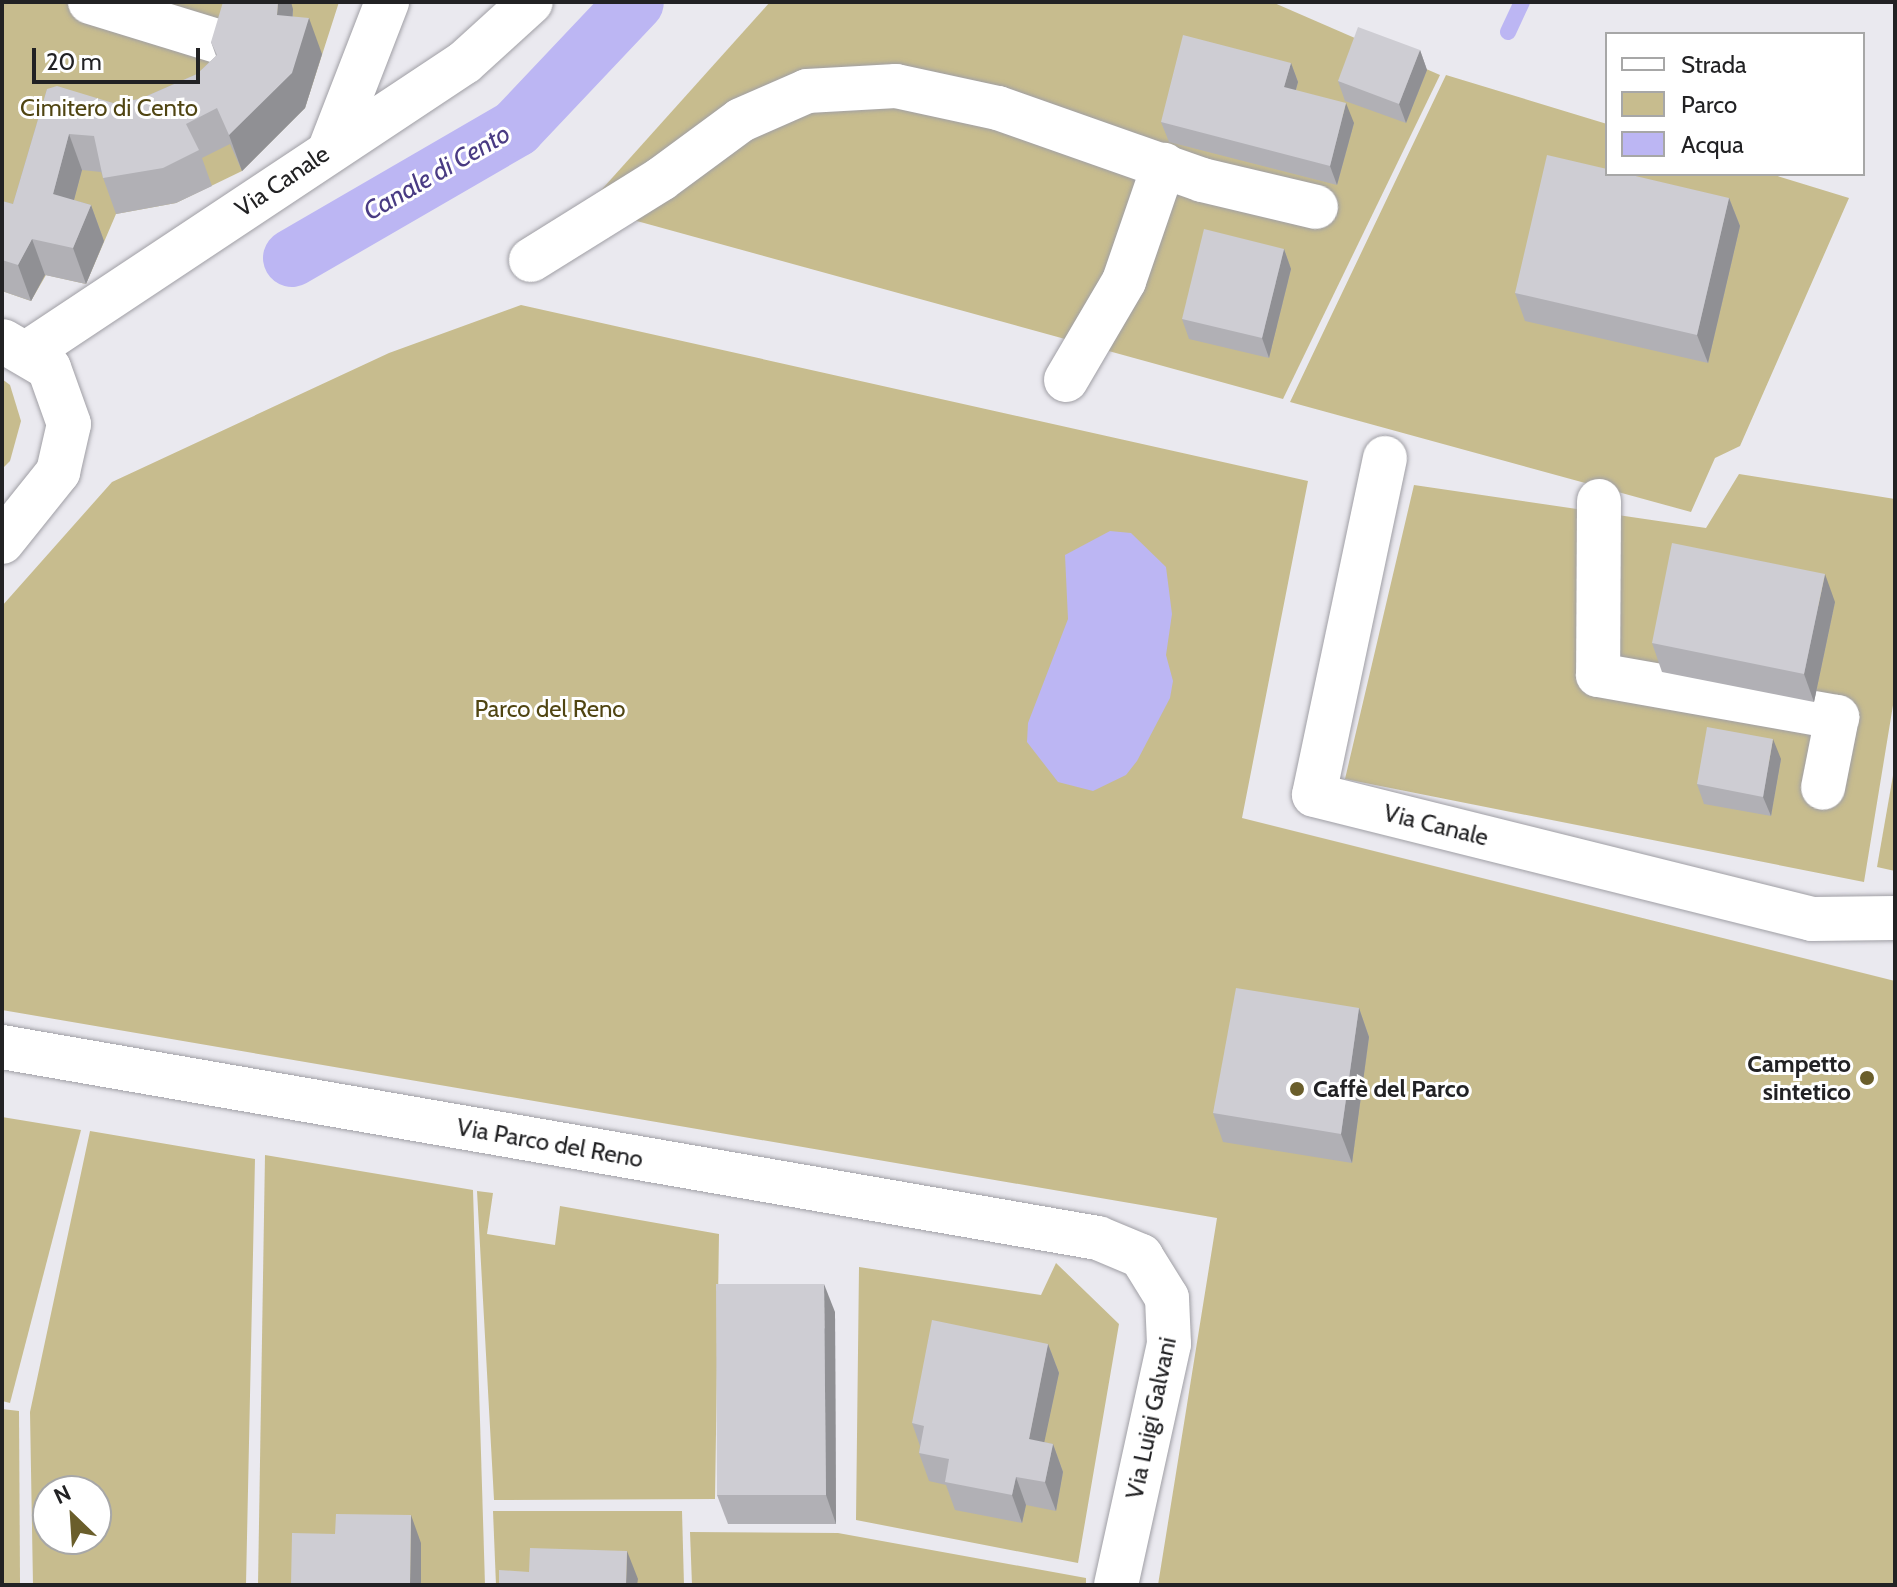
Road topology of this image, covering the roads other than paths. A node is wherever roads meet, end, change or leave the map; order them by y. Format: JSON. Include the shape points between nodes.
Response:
{"nodes":[{"id":1,"x":90,"y":2,"type":"edge"},
{"id":2,"x":387,"y":2,"type":"edge"},
{"id":3,"x":531,"y":2,"type":"edge"},
{"id":4,"x":233,"y":46,"type":"edge"},
{"id":5,"x":330,"y":149,"type":"junction"},
{"id":6,"x":1164,"y":165,"type":"junction"},
{"id":7,"x":1316,"y":207,"type":"dead end"},
{"id":8,"x":531,"y":260,"type":"dead end"},
{"id":9,"x":15,"y":346,"type":"edge"},
{"id":10,"x":1066,"y":380,"type":"dead end"},
{"id":11,"x":1385,"y":458,"type":"dead end"},
{"id":12,"x":1599,"y":501,"type":"dead end"},
{"id":13,"x":2,"y":542,"type":"edge"},
{"id":14,"x":1823,"y":788,"type":"dead end"},
{"id":15,"x":1895,"y":918,"type":"edge"},
{"id":16,"x":2,"y":1047,"type":"edge"},
{"id":17,"x":1098,"y":1238,"type":"joint"},
{"id":18,"x":1116,"y":1585,"type":"edge"}],
"edges":[{"from":1,"to":4,"type":"street"},
{"from":2,"to":5,"type":"street"},
{"from":3,"to":5,"type":"street","name":"Via Canale","via":[[465,62]]},
{"from":5,"to":9,"type":"street","name":"Via Canale"},
{"from":6,"to":7,"type":"street","via":[[1202,180]]},
{"from":6,"to":8,"type":"street","via":[[998,108],[896,86],[807,91],[741,120],[661,179]]},
{"from":6,"to":10,"type":"street","via":[[1124,281]]},
{"from":9,"to":13,"type":"street","via":[[49,368],[60,385],[69,424],[58,472]]},
{"from":11,"to":15,"type":"street","name":"Via Canale","via":[[1314,795],[1812,919]]},
{"from":12,"to":14,"type":"street","via":[[1598,675],[1837,717]]},
{"from":16,"to":17,"type":"street","name":"Via Parco del Reno"},
{"from":17,"to":18,"type":"street","name":"Via Luigi Galvani","via":[[1141,1256],[1162,1287],[1171,1319]]}]}
